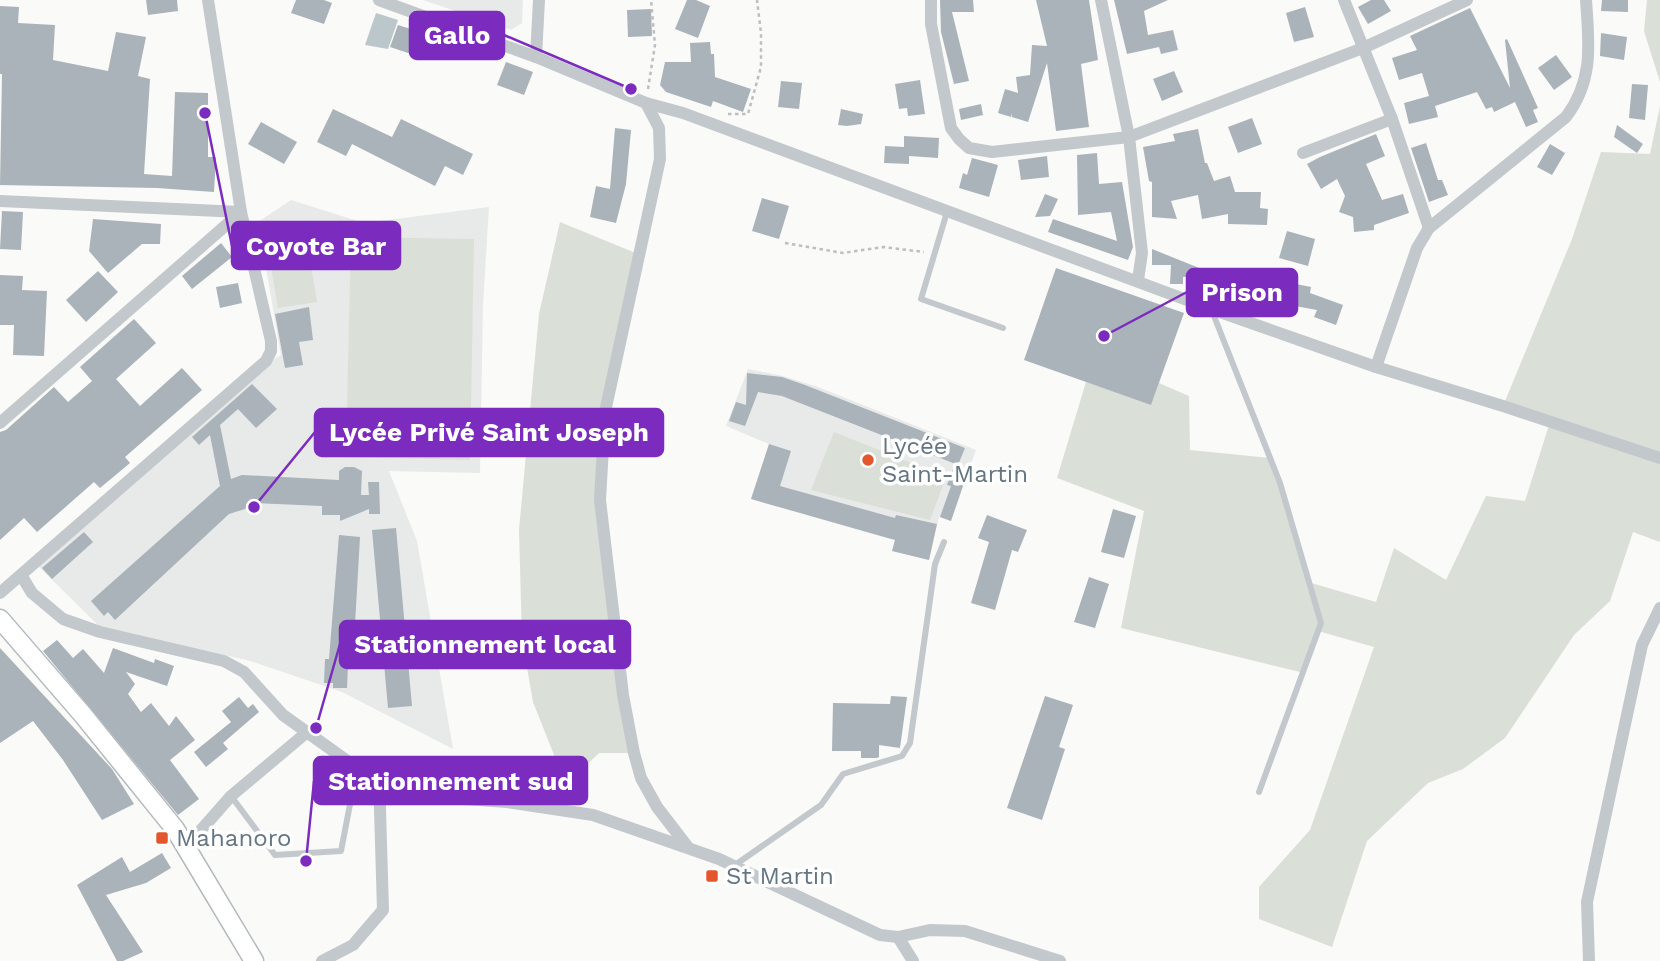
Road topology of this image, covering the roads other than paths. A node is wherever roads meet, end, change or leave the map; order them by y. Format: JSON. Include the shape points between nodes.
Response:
{"nodes":[{"id":1,"x":208,"y":0,"type":"edge"},
{"id":2,"x":379,"y":0,"type":"edge"},
{"id":3,"x":539,"y":0,"type":"edge"},
{"id":4,"x":931,"y":0,"type":"edge"},
{"id":5,"x":1101,"y":0,"type":"edge"},
{"id":6,"x":1344,"y":0,"type":"edge"},
{"id":7,"x":1467,"y":0,"type":"edge"},
{"id":8,"x":1587,"y":0,"type":"edge"},
{"id":9,"x":1363,"y":48,"type":"junction"},
{"id":10,"x":536,"y":57,"type":"junction"},
{"id":11,"x":646,"y":103,"type":"junction"},
{"id":12,"x":1391,"y":119,"type":"junction"},
{"id":13,"x":1129,"y":137,"type":"junction"},
{"id":14,"x":1303,"y":153,"type":"dead end"},
{"id":15,"x":0,"y":201,"type":"edge"},
{"id":16,"x":948,"y":210,"type":"junction"},
{"id":17,"x":241,"y":212,"type":"junction"},
{"id":18,"x":1429,"y":228,"type":"junction"},
{"id":19,"x":1138,"y":280,"type":"junction"},
{"id":20,"x":1211,"y":309,"type":"junction"},
{"id":21,"x":1003,"y":328,"type":"dead end"},
{"id":22,"x":1376,"y":367,"type":"junction"},
{"id":23,"x":0,"y":424,"type":"edge"},
{"id":24,"x":1660,"y":458,"type":"edge"},
{"id":25,"x":944,"y":541,"type":"dead end"},
{"id":26,"x":21,"y":575,"type":"junction"},
{"id":27,"x":0,"y":593,"type":"edge"},
{"id":28,"x":1660,"y":608,"type":"edge"},
{"id":29,"x":0,"y":619,"type":"edge"},
{"id":30,"x":306,"y":733,"type":"junction"},
{"id":31,"x":357,"y":768,"type":"junction"},
{"id":32,"x":379,"y":776,"type":"junction"},
{"id":33,"x":1259,"y":792,"type":"dead end"},
{"id":34,"x":231,"y":796,"type":"junction"},
{"id":35,"x":187,"y":846,"type":"junction"},
{"id":36,"x":688,"y":847,"type":"junction"},
{"id":37,"x":733,"y":866,"type":"junction"},
{"id":38,"x":898,"y":937,"type":"junction"},
{"id":39,"x":254,"y":961,"type":"edge"},
{"id":40,"x":322,"y":961,"type":"edge"},
{"id":41,"x":913,"y":961,"type":"edge"},
{"id":42,"x":1060,"y":961,"type":"edge"},
{"id":43,"x":1589,"y":961,"type":"edge"}],
"edges":[{"from":1,"to":17,"type":"street"},
{"from":2,"to":10,"type":"street"},
{"from":3,"to":10,"type":"street"},
{"from":4,"to":13,"type":"street","via":[[931,24],[951,128],[969,148],[992,152]]},
{"from":5,"to":13,"type":"street"},
{"from":6,"to":9,"type":"street"},
{"from":7,"to":9,"type":"street"},
{"from":8,"to":18,"type":"street","via":[[1590,59],[1576,105]]},
{"from":9,"to":12,"type":"street"},
{"from":9,"to":13,"type":"street"},
{"from":10,"to":11,"type":"street"},
{"from":11,"to":16,"type":"street"},
{"from":11,"to":36,"type":"street","via":[[659,128],[660,159],[605,412],[600,500],[634,753],[657,807]]},
{"from":12,"to":14,"type":"street"},
{"from":12,"to":18,"type":"street"},
{"from":13,"to":19,"type":"street","via":[[1142,253]]},
{"from":15,"to":17,"type":"street"},
{"from":16,"to":19,"type":"street"},
{"from":16,"to":21,"type":"lane","via":[[921,299]]},
{"from":17,"to":23,"type":"street"},
{"from":17,"to":26,"type":"street","via":[[271,341],[266,361]]},
{"from":18,"to":22,"type":"street"},
{"from":19,"to":20,"type":"street"},
{"from":20,"to":22,"type":"street"},
{"from":20,"to":33,"type":"lane","via":[[1280,483],[1321,623]]},
{"from":22,"to":24,"type":"street"},
{"from":25,"to":37,"type":"lane","via":[[935,564],[910,743],[902,756],[843,774],[821,805]]},
{"from":26,"to":27,"type":"street"},
{"from":26,"to":30,"type":"street","via":[[32,593],[63,619],[224,661],[244,672]]},
{"from":28,"to":43,"type":"street","via":[[1642,645],[1587,902]]},
{"from":29,"to":35,"type":"main road"},
{"from":30,"to":31,"type":"street"},
{"from":30,"to":34,"type":"street"},
{"from":31,"to":32,"type":"street"},
{"from":31,"to":34,"type":"lane","via":[[341,851],[275,855]]},
{"from":32,"to":36,"type":"street","via":[[438,797],[593,815]]},
{"from":32,"to":40,"type":"street","via":[[383,910],[353,945]]},
{"from":34,"to":35,"type":"street"},
{"from":35,"to":39,"type":"main road"},
{"from":36,"to":37,"type":"street"},
{"from":37,"to":38,"type":"street","via":[[880,935]]},
{"from":38,"to":41,"type":"street"},
{"from":38,"to":42,"type":"street","via":[[930,930],[965,931]]}]}
